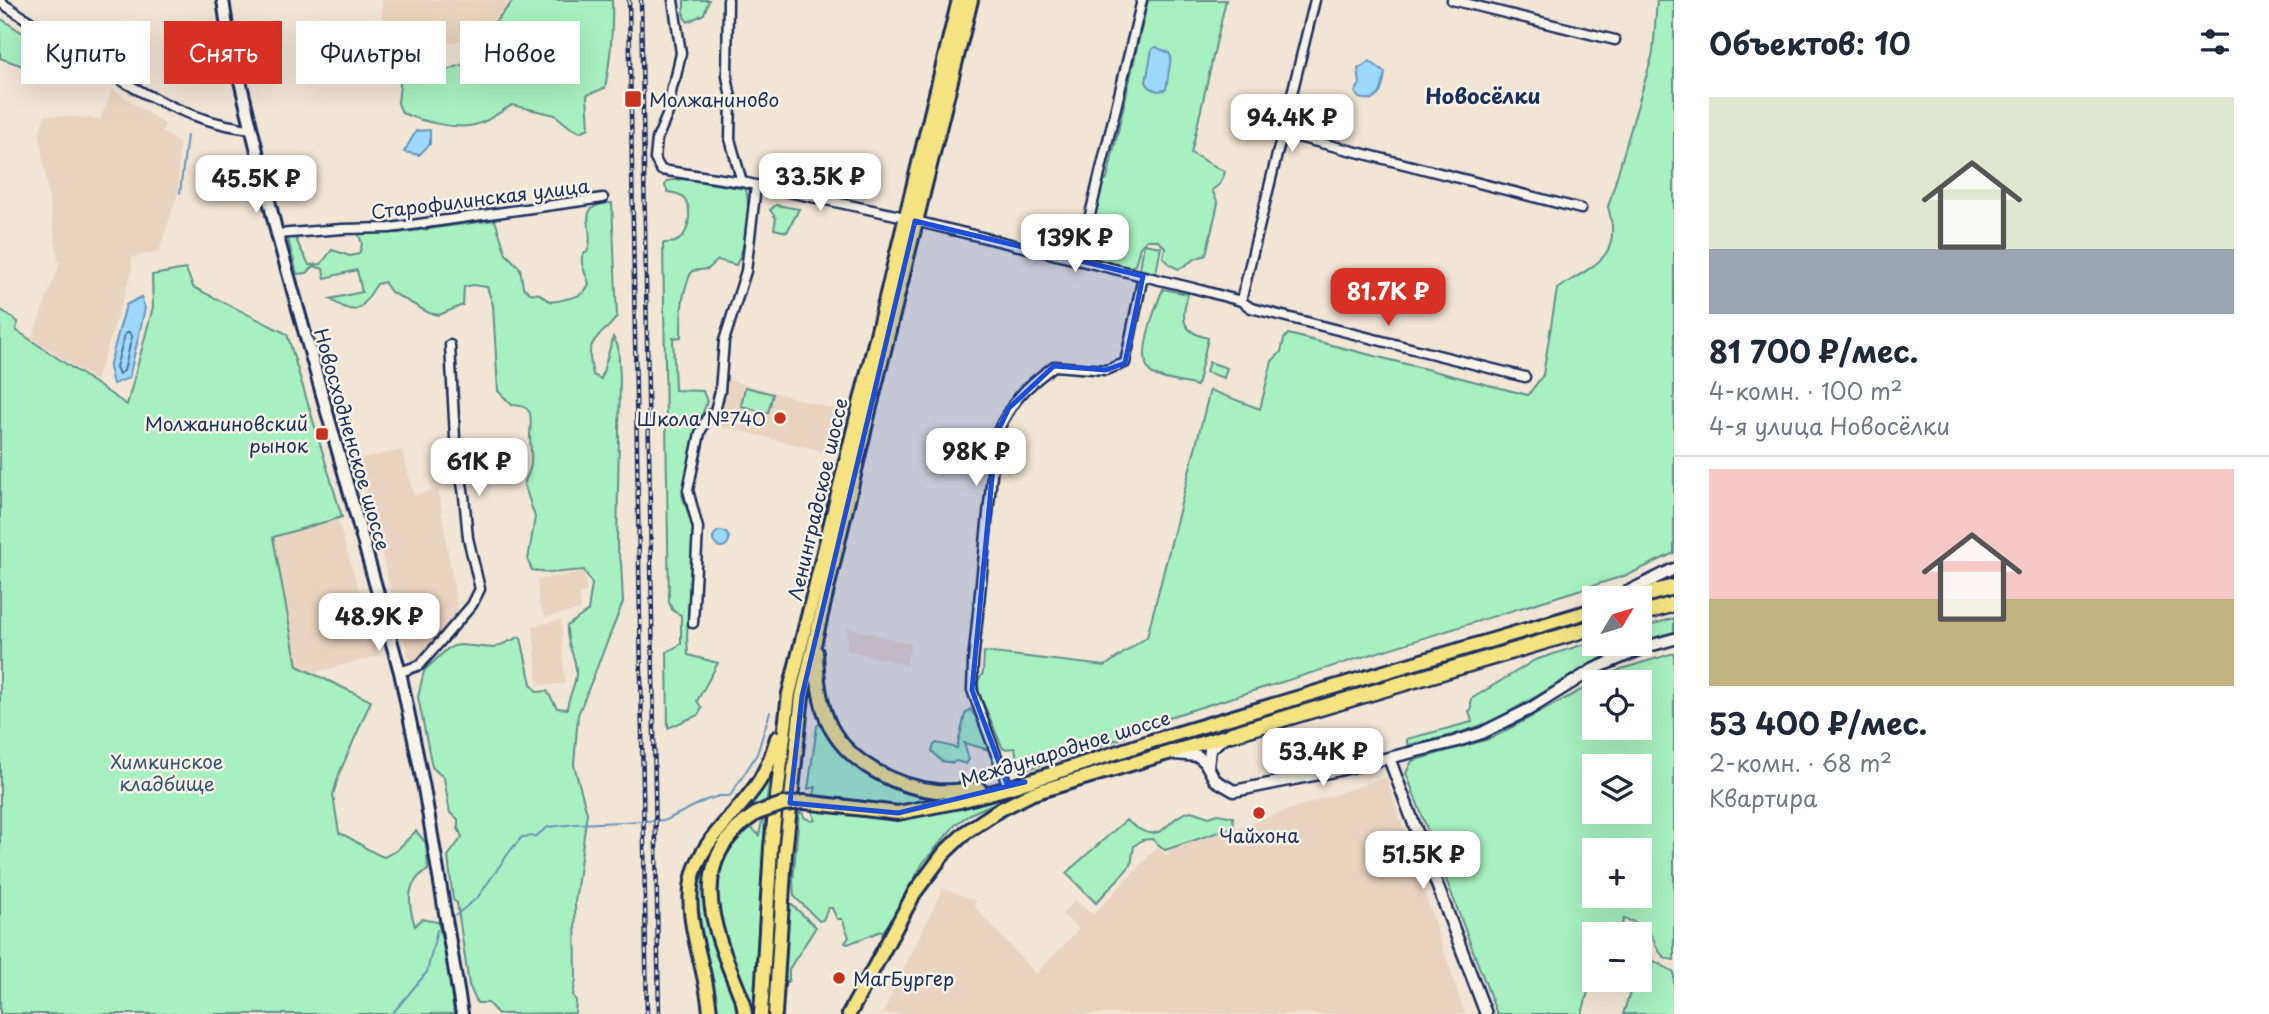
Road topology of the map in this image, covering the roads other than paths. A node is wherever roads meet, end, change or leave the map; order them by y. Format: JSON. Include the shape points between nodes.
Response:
{"nodes":[{"id":1,"x":223,"y":0,"type":"edge"},
{"id":2,"x":673,"y":0,"type":"edge"},
{"id":3,"x":728,"y":0,"type":"edge"},
{"id":4,"x":959,"y":0,"type":"edge"},
{"id":5,"x":971,"y":0,"type":"edge"},
{"id":6,"x":1142,"y":0,"type":"edge"},
{"id":7,"x":1315,"y":0,"type":"edge"},
{"id":8,"x":1452,"y":0,"type":"edge"},
{"id":9,"x":0,"y":2,"type":"edge"},
{"id":10,"x":1615,"y":40,"type":"dead end"},
{"id":11,"x":252,"y":129,"type":"junction"},
{"id":12,"x":1282,"y":133,"type":"junction"},
{"id":13,"x":742,"y":182,"type":"junction"},
{"id":14,"x":756,"y":186,"type":"junction"},
{"id":15,"x":603,"y":198,"type":"dead end"},
{"id":16,"x":1581,"y":209,"type":"dead end"},
{"id":17,"x":910,"y":219,"type":"junction"},
{"id":18,"x":277,"y":234,"type":"junction"},
{"id":19,"x":1079,"y":260,"type":"junction"},
{"id":20,"x":1143,"y":276,"type":"junction"},
{"id":21,"x":1241,"y":301,"type":"junction"},
{"id":22,"x":450,"y":345,"type":"dead end"},
{"id":23,"x":1525,"y":377,"type":"dead end"},
{"id":24,"x":1674,"y":569,"type":"edge"},
{"id":25,"x":1639,"y":586,"type":"edge"},
{"id":26,"x":1674,"y":587,"type":"edge"},
{"id":27,"x":1652,"y":593,"type":"edge"},
{"id":28,"x":1674,"y":604,"type":"edge"},
{"id":29,"x":1652,"y":610,"type":"edge"},
{"id":30,"x":1582,"y":613,"type":"edge"},
{"id":31,"x":692,"y":622,"type":"dead end"},
{"id":32,"x":1582,"y":631,"type":"edge"},
{"id":33,"x":816,"y":637,"type":"junction"},
{"id":34,"x":1674,"y":639,"type":"edge"},
{"id":35,"x":400,"y":672,"type":"junction"},
{"id":36,"x":789,"y":694,"type":"junction"},
{"id":37,"x":1230,"y":734,"type":"junction"},
{"id":38,"x":1167,"y":753,"type":"junction"},
{"id":39,"x":1389,"y":758,"type":"junction"},
{"id":40,"x":1209,"y":771,"type":"junction"},
{"id":41,"x":1025,"y":782,"type":"junction"},
{"id":42,"x":1007,"y":784,"type":"junction"},
{"id":43,"x":902,"y":916,"type":"junction"},
{"id":44,"x":462,"y":1014,"type":"edge"},
{"id":45,"x":710,"y":1014,"type":"edge"},
{"id":46,"x":745,"y":1014,"type":"edge"},
{"id":47,"x":761,"y":1014,"type":"edge"},
{"id":48,"x":775,"y":1014,"type":"edge"},
{"id":49,"x":849,"y":1014,"type":"edge"},
{"id":50,"x":859,"y":1014,"type":"edge"},
{"id":51,"x":1486,"y":1014,"type":"edge"}],
"edges":[{"from":1,"to":11,"type":"main road","name":"Новосходненское шоссе"},
{"from":2,"to":13,"type":"street","via":[[681,54],[668,113],[657,139],[657,167]]},
{"from":3,"to":13,"type":"street","via":[[730,139]]},
{"from":4,"to":17,"type":"highway","name":"Ленинградское шоссе"},
{"from":5,"to":17,"type":"highway","name":"Ленинградское шоссе"},
{"from":6,"to":19,"type":"street"},
{"from":7,"to":12,"type":"street"},
{"from":8,"to":10,"type":"street"},
{"from":9,"to":11,"type":"street","via":[[160,103]]},
{"from":11,"to":18,"type":"main road","name":"Новосходненское шоссе"},
{"from":12,"to":16,"type":"street"},
{"from":12,"to":21,"type":"street"},
{"from":13,"to":14,"type":"street"},
{"from":14,"to":17,"type":"street"},
{"from":14,"to":31,"type":"street","via":[[747,261],[724,341],[715,411],[700,433],[688,490],[698,528]]},
{"from":15,"to":18,"type":"street","name":"Старофилинская улица","via":[[390,228]]},
{"from":17,"to":19,"type":"street"},
{"from":17,"to":33,"type":"highway","name":"Ленинградское шоссе"},
{"from":17,"to":36,"type":"highway","name":"Ленинградское шоссе"},
{"from":18,"to":35,"type":"main road","name":"Новосходненское шоссе"},
{"from":19,"to":20,"type":"street"},
{"from":20,"to":21,"type":"street"},
{"from":20,"to":42,"type":"street","via":[[1125,363],[1106,370],[1054,366],[1009,408],[996,435],[972,690]]},
{"from":21,"to":23,"type":"street","via":[[1251,308]]},
{"from":22,"to":35,"type":"street","via":[[455,438],[468,538],[480,589],[421,665]]},
{"from":24,"to":25,"type":"street"},
{"from":26,"to":27,"type":"highway"},
{"from":28,"to":29,"type":"highway"},
{"from":30,"to":41,"type":"highway","name":"Международное шоссе"},
{"from":32,"to":37,"type":"highway","name":"Международное шоссе"},
{"from":33,"to":42,"type":"highway","via":[[824,711],[840,740],[865,763],[901,783],[937,791]]},
{"from":33,"to":48,"type":"highway","name":"Ленинградское шоссе","via":[[796,744]]},
{"from":34,"to":39,"type":"street","via":[[1594,669],[1482,733]]},
{"from":35,"to":44,"type":"main road","name":"Новосходненское шоссе"},
{"from":36,"to":45,"type":"highway","via":[[771,758],[707,846],[692,880],[692,911]]},
{"from":36,"to":47,"type":"highway","name":"Ленинградское шоссе","via":[[771,847]]},
{"from":37,"to":38,"type":"highway","name":"Международное шоссе"},
{"from":37,"to":40,"type":"street","via":[[1210,750]]},
{"from":38,"to":40,"type":"street","via":[[1198,756]]},
{"from":38,"to":43,"type":"highway","name":"Международное шоссе","via":[[1033,793],[992,815],[945,852]]},
{"from":39,"to":40,"type":"street","via":[[1234,790],[1214,780]]},
{"from":39,"to":51,"type":"street"},
{"from":41,"to":42,"type":"highway"},
{"from":41,"to":46,"type":"highway","name":"Международное шоссе","bridge":true,"via":[[898,813],[804,802],[783,804],[739,825],[720,849],[709,895],[713,922]]},
{"from":43,"to":49,"type":"highway","name":"Международное шоссе"},
{"from":43,"to":50,"type":"highway"}]}
